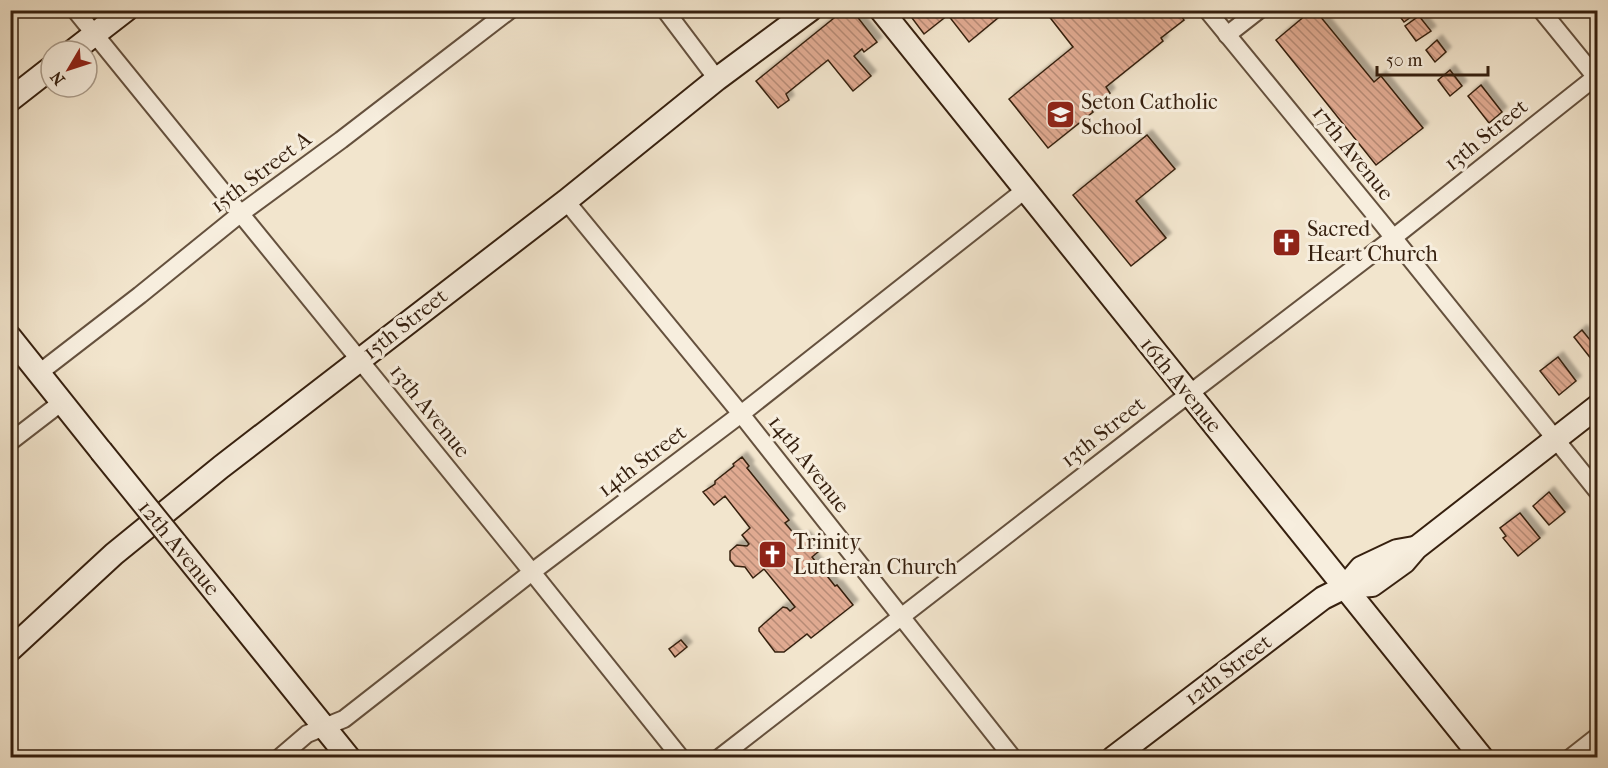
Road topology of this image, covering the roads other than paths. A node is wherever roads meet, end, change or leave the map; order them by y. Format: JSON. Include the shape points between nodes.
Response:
{"nodes":[{"id":1,"x":75,"y":10,"type":"edge"},
{"id":2,"x":126,"y":10,"type":"edge"},
{"id":3,"x":510,"y":10,"type":"edge"},
{"id":4,"x":665,"y":10,"type":"edge"},
{"id":5,"x":810,"y":10,"type":"edge"},
{"id":6,"x":881,"y":10,"type":"edge"},
{"id":7,"x":1207,"y":10,"type":"edge"},
{"id":8,"x":1259,"y":10,"type":"edge"},
{"id":9,"x":1541,"y":10,"type":"edge"},
{"id":10,"x":94,"y":35,"type":"junction"},
{"id":11,"x":1227,"y":35,"type":"junction"},
{"id":12,"x":89,"y":39,"type":"edge"},
{"id":13,"x":1597,"y":77,"type":"edge"},
{"id":14,"x":39,"y":78,"type":"edge"},
{"id":15,"x":717,"y":79,"type":"junction"},
{"id":16,"x":10,"y":100,"type":"edge"},
{"id":17,"x":1025,"y":190,"type":"junction"},
{"id":18,"x":566,"y":201,"type":"junction"},
{"id":19,"x":240,"y":214,"type":"junction"},
{"id":20,"x":1394,"y":238,"type":"junction"},
{"id":21,"x":10,"y":337,"type":"edge"},
{"id":22,"x":358,"y":360,"type":"junction"},
{"id":23,"x":39,"y":373,"type":"junction"},
{"id":24,"x":1189,"y":394,"type":"junction"},
{"id":25,"x":62,"y":402,"type":"junction"},
{"id":26,"x":1598,"y":406,"type":"edge"},
{"id":27,"x":741,"y":414,"type":"junction"},
{"id":28,"x":1554,"y":439,"type":"junction"},
{"id":29,"x":10,"y":442,"type":"edge"},
{"id":30,"x":1598,"y":492,"type":"edge"},
{"id":31,"x":532,"y":572,"type":"junction"},
{"id":32,"x":1345,"y":587,"type":"junction"},
{"id":33,"x":902,"y":617,"type":"junction"},
{"id":34,"x":10,"y":650,"type":"edge"},
{"id":35,"x":324,"y":726,"type":"junction"},
{"id":36,"x":1598,"y":736,"type":"edge"},
{"id":37,"x":279,"y":758,"type":"edge"},
{"id":38,"x":349,"y":758,"type":"edge"},
{"id":39,"x":681,"y":758,"type":"edge"},
{"id":40,"x":719,"y":758,"type":"edge"},
{"id":41,"x":1013,"y":758,"type":"edge"},
{"id":42,"x":1113,"y":758,"type":"edge"},
{"id":43,"x":1482,"y":758,"type":"edge"},
{"id":44,"x":1570,"y":758,"type":"edge"}],
"edges":[{"from":1,"to":10,"type":"street","name":"13th Avenue"},
{"from":2,"to":10,"type":"street"},
{"from":3,"to":19,"type":"street","name":"15th Street A"},
{"from":4,"to":15,"type":"street"},
{"from":5,"to":15,"type":"street","name":"15th Street"},
{"from":6,"to":17,"type":"street","name":"16th Avenue"},
{"from":7,"to":11,"type":"street","name":"17th Avenue"},
{"from":8,"to":11,"type":"street"},
{"from":9,"to":13,"type":"street"},
{"from":10,"to":12,"type":"street"},
{"from":10,"to":19,"type":"street","name":"13th Avenue"},
{"from":11,"to":20,"type":"street","name":"17th Avenue"},
{"from":13,"to":20,"type":"street","name":"13th Street"},
{"from":14,"to":16,"type":"street"},
{"from":15,"to":18,"type":"street","name":"15th Street"},
{"from":17,"to":24,"type":"street","name":"16th Avenue"},
{"from":17,"to":27,"type":"street","name":"14th Street"},
{"from":18,"to":22,"type":"street","name":"15th Street"},
{"from":18,"to":27,"type":"street","name":"14th Avenue"},
{"from":19,"to":22,"type":"street","name":"13th Avenue"},
{"from":19,"to":23,"type":"street","name":"15th Street A"},
{"from":20,"to":24,"type":"street","name":"13th Street"},
{"from":20,"to":28,"type":"street","name":"17th Avenue"},
{"from":21,"to":23,"type":"street","name":"12th Avenue"},
{"from":22,"to":31,"type":"street","name":"13th Avenue"},
{"from":22,"to":34,"type":"street","name":"15th Street","via":[[131,540]]},
{"from":23,"to":25,"type":"street","name":"12th Avenue"},
{"from":24,"to":32,"type":"street","name":"16th Avenue"},
{"from":24,"to":33,"type":"street","name":"13th Street"},
{"from":25,"to":29,"type":"street"},
{"from":25,"to":35,"type":"street","name":"12th Avenue","bridge":true},
{"from":26,"to":28,"type":"street","name":"12th Street"},
{"from":27,"to":31,"type":"street","name":"14th Street"},
{"from":27,"to":33,"type":"street","name":"14th Avenue"},
{"from":28,"to":30,"type":"street","name":"17th Avenue"},
{"from":28,"to":32,"type":"street","name":"12th Street","via":[[1372,585]]},
{"from":31,"to":35,"type":"street","name":"14th Street","via":[[344,719]]},
{"from":31,"to":39,"type":"street","name":"13th Avenue"},
{"from":32,"to":42,"type":"street","name":"12th Street","via":[[1323,598]]},
{"from":32,"to":43,"type":"street","name":"16th Avenue"},
{"from":33,"to":40,"type":"street","name":"13th Street"},
{"from":33,"to":41,"type":"street","name":"14th Avenue"},
{"from":35,"to":37,"type":"street","name":"14th Street","via":[[307,734]]},
{"from":35,"to":38,"type":"street","name":"12th Avenue"},
{"from":36,"to":44,"type":"street"}]}
